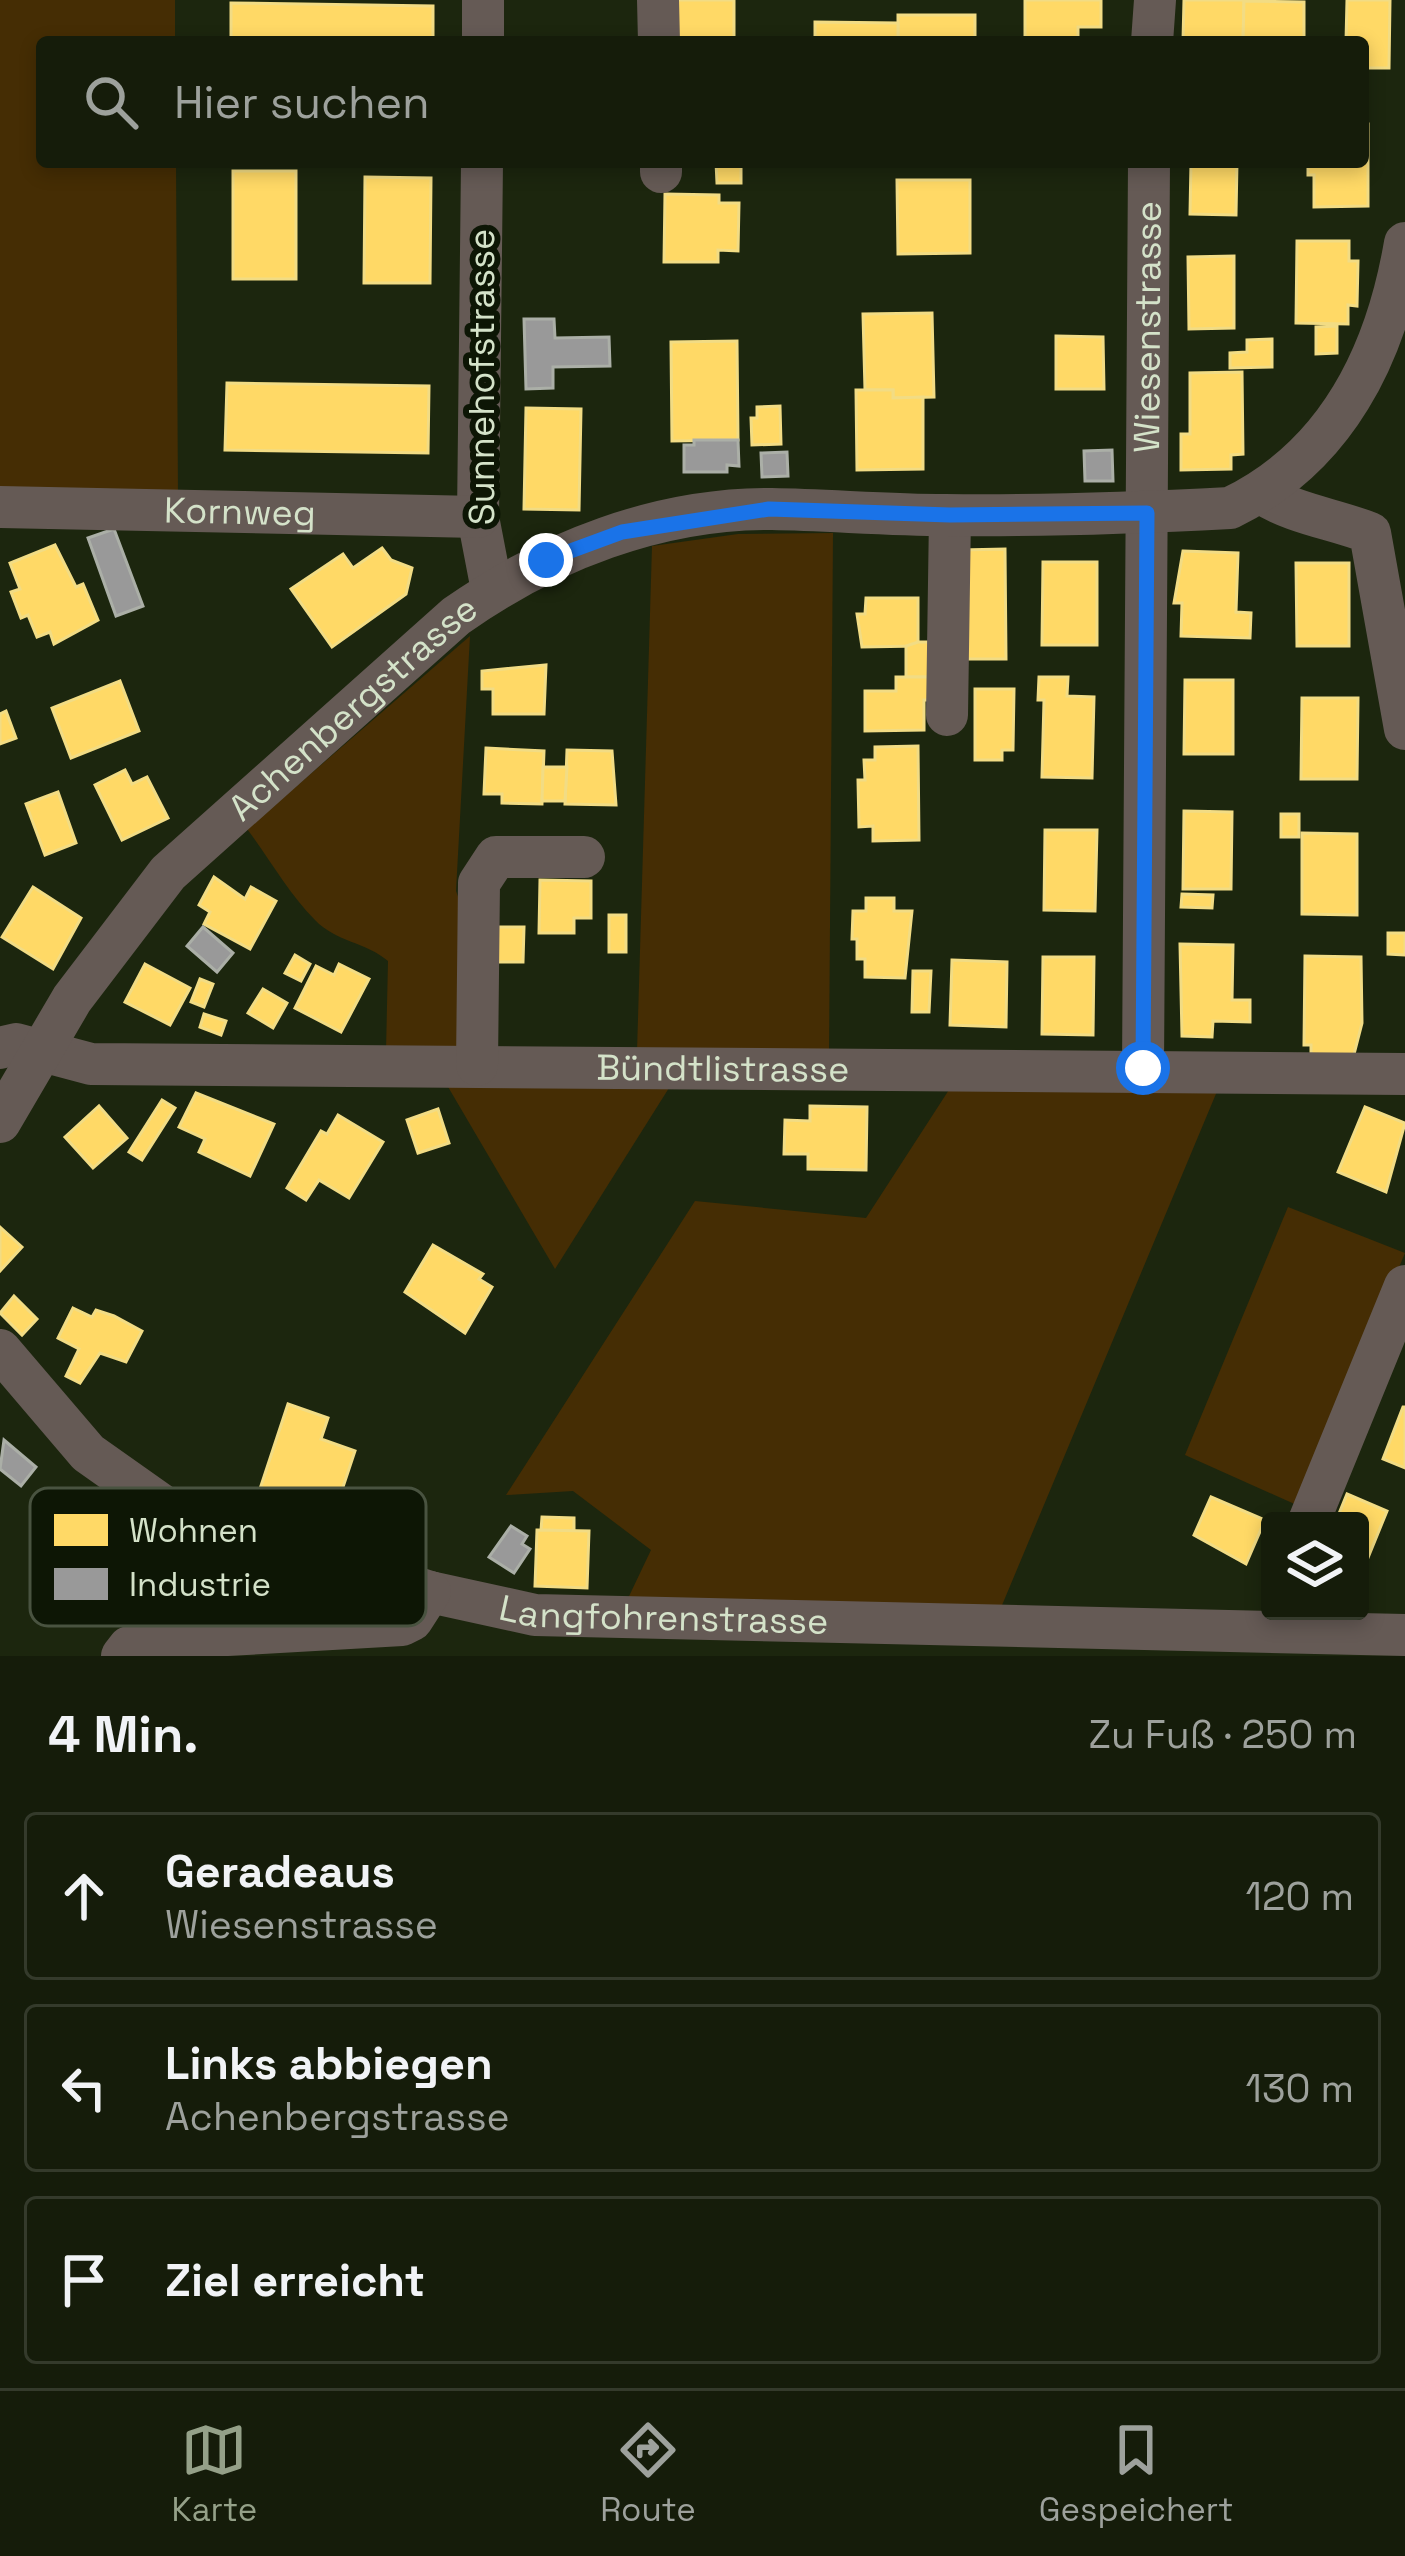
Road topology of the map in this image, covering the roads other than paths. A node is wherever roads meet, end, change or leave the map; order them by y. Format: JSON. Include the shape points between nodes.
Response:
{"nodes":[{"id":1,"x":483,"y":0,"type":"edge"},
{"id":2,"x":658,"y":0,"type":"edge"},
{"id":3,"x":1155,"y":0,"type":"edge"},
{"id":4,"x":483,"y":36,"type":"edge"},
{"id":5,"x":658,"y":36,"type":"edge"},
{"id":6,"x":1152,"y":36,"type":"edge"},
{"id":7,"x":482,"y":168,"type":"edge"},
{"id":8,"x":1149,"y":168,"type":"edge"},
{"id":9,"x":1405,"y":242,"type":"edge"},
{"id":10,"x":1391,"y":346,"type":"edge"},
{"id":11,"x":1262,"y":493,"type":"junction"},
{"id":12,"x":0,"y":508,"type":"edge"},
{"id":13,"x":1147,"y":513,"type":"junction"},
{"id":14,"x":950,"y":515,"type":"junction"},
{"id":15,"x":478,"y":517,"type":"junction"},
{"id":16,"x":492,"y":590,"type":"junction"},
{"id":17,"x":946,"y":715,"type":"dead end"},
{"id":18,"x":1405,"y":729,"type":"edge"},
{"id":19,"x":584,"y":856,"type":"dead end"},
{"id":20,"x":0,"y":1048,"type":"edge"},
{"id":21,"x":44,"y":1052,"type":"junction"},
{"id":22,"x":477,"y":1065,"type":"junction"},
{"id":23,"x":1143,"y":1068,"type":"junction"},
{"id":24,"x":1405,"y":1074,"type":"edge"},
{"id":25,"x":0,"y":1121,"type":"edge"},
{"id":26,"x":1405,"y":1286,"type":"edge"},
{"id":27,"x":0,"y":1349,"type":"edge"},
{"id":28,"x":138,"y":1488,"type":"edge"},
{"id":29,"x":1313,"y":1512,"type":"edge"},
{"id":30,"x":426,"y":1591,"type":"edge"},
{"id":31,"x":430,"y":1592,"type":"junction"},
{"id":32,"x":426,"y":1598,"type":"edge"},
{"id":33,"x":1274,"y":1620,"type":"edge"},
{"id":34,"x":385,"y":1626,"type":"edge"},
{"id":35,"x":1405,"y":1635,"type":"edge"},
{"id":36,"x":913,"y":1640,"type":"edge"},
{"id":37,"x":122,"y":1656,"type":"edge"}],
"edges":[{"from":1,"to":4,"type":"street"},
{"from":2,"to":5,"type":"street"},
{"from":3,"to":6,"type":"street"},
{"from":7,"to":15,"type":"street","name":"Sunnehofstrasse"},
{"from":8,"to":13,"type":"street","name":"Wiesenstrasse"},
{"from":9,"to":10,"type":"street","name":"Achenbergstrasse"},
{"from":10,"to":11,"type":"street","name":"Achenbergstrasse","via":[[1339,422]]},
{"from":11,"to":13,"type":"street","name":"Achenbergstrasse","via":[[1231,508]]},
{"from":11,"to":18,"type":"street","via":[[1293,513],[1370,533]]},
{"from":12,"to":15,"type":"street","name":"Kornweg"},
{"from":13,"to":14,"type":"street","name":"Achenbergstrasse"},
{"from":13,"to":23,"type":"street","name":"Wiesenstrasse"},
{"from":14,"to":16,"type":"street","name":"Achenbergstrasse","via":[[769,509],[706,516],[622,532]]},
{"from":14,"to":17,"type":"street"},
{"from":15,"to":16,"type":"street","name":"Sunnehofstrasse"},
{"from":16,"to":21,"type":"street","name":"Achenbergstrasse","via":[[168,873],[72,999]]},
{"from":19,"to":22,"type":"street","via":[[496,857],[479,883]]},
{"from":20,"to":21,"type":"street","name":"Bündtlistrasse"},
{"from":21,"to":22,"type":"street","name":"Bündtlistrasse","via":[[91,1064]]},
{"from":21,"to":25,"type":"street","name":"Achenbergstrasse"},
{"from":22,"to":23,"type":"street","name":"Bündtlistrasse"},
{"from":23,"to":24,"type":"street","name":"Bündtlistrasse"},
{"from":26,"to":29,"type":"street"},
{"from":27,"to":28,"type":"street","name":"Langfohrenstrasse","via":[[88,1453]]},
{"from":30,"to":31,"type":"street","name":"Langfohrenstrasse"},
{"from":31,"to":32,"type":"street"},
{"from":31,"to":36,"type":"street","name":"Langfohrenstrasse","via":[[535,1615]]},
{"from":33,"to":35,"type":"street","name":"Langfohrenstrasse"},
{"from":33,"to":36,"type":"street","name":"Langfohrenstrasse"},
{"from":34,"to":37,"type":"street","via":[[158,1639]]}]}
